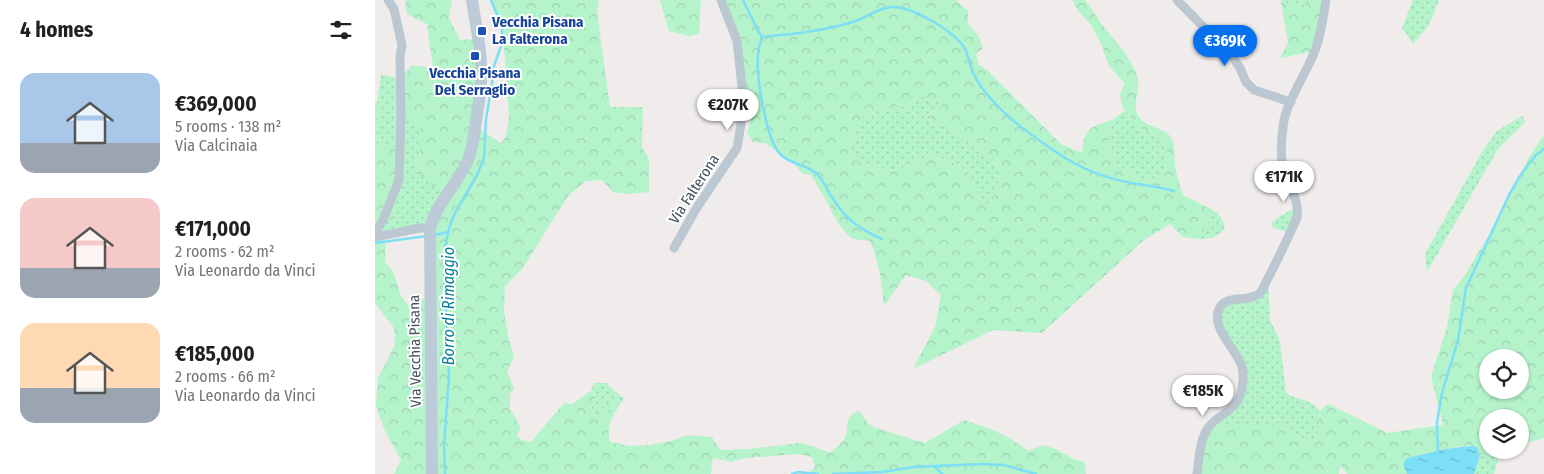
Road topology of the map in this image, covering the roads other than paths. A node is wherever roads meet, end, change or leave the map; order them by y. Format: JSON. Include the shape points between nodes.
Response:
{"nodes":[{"id":1,"x":388,"y":0,"type":"edge"},
{"id":2,"x":472,"y":0,"type":"edge"},
{"id":3,"x":721,"y":0,"type":"edge"},
{"id":4,"x":1177,"y":0,"type":"edge"},
{"id":5,"x":1326,"y":0,"type":"edge"},
{"id":6,"x":1291,"y":102,"type":"junction"},
{"id":7,"x":430,"y":228,"type":"junction"},
{"id":8,"x":375,"y":235,"type":"edge"},
{"id":9,"x":673,"y":248,"type":"dead end"},
{"id":10,"x":432,"y":474,"type":"edge"},
{"id":11,"x":1197,"y":474,"type":"edge"}],
"edges":[{"from":1,"to":8,"type":"street","via":[[394,9],[402,45],[399,180]]},
{"from":2,"to":7,"type":"main road","name":"Via Vecchia Pisana","via":[[481,83],[472,145],[466,164],[438,206]]},
{"from":3,"to":9,"type":"street","name":"Via Falterona","via":[[737,41],[744,104],[737,148]]},
{"from":4,"to":6,"type":"street","via":[[1233,56],[1246,82],[1254,90]]},
{"from":5,"to":6,"type":"street","via":[[1315,51]]},
{"from":6,"to":11,"type":"street","via":[[1284,119],[1282,160],[1297,203],[1297,218],[1260,293],[1219,306],[1219,322],[1225,340],[1243,367],[1243,381],[1233,408],[1205,432]]},
{"from":7,"to":8,"type":"street"},
{"from":7,"to":10,"type":"main road","name":"Via Vecchia Pisana"}]}
